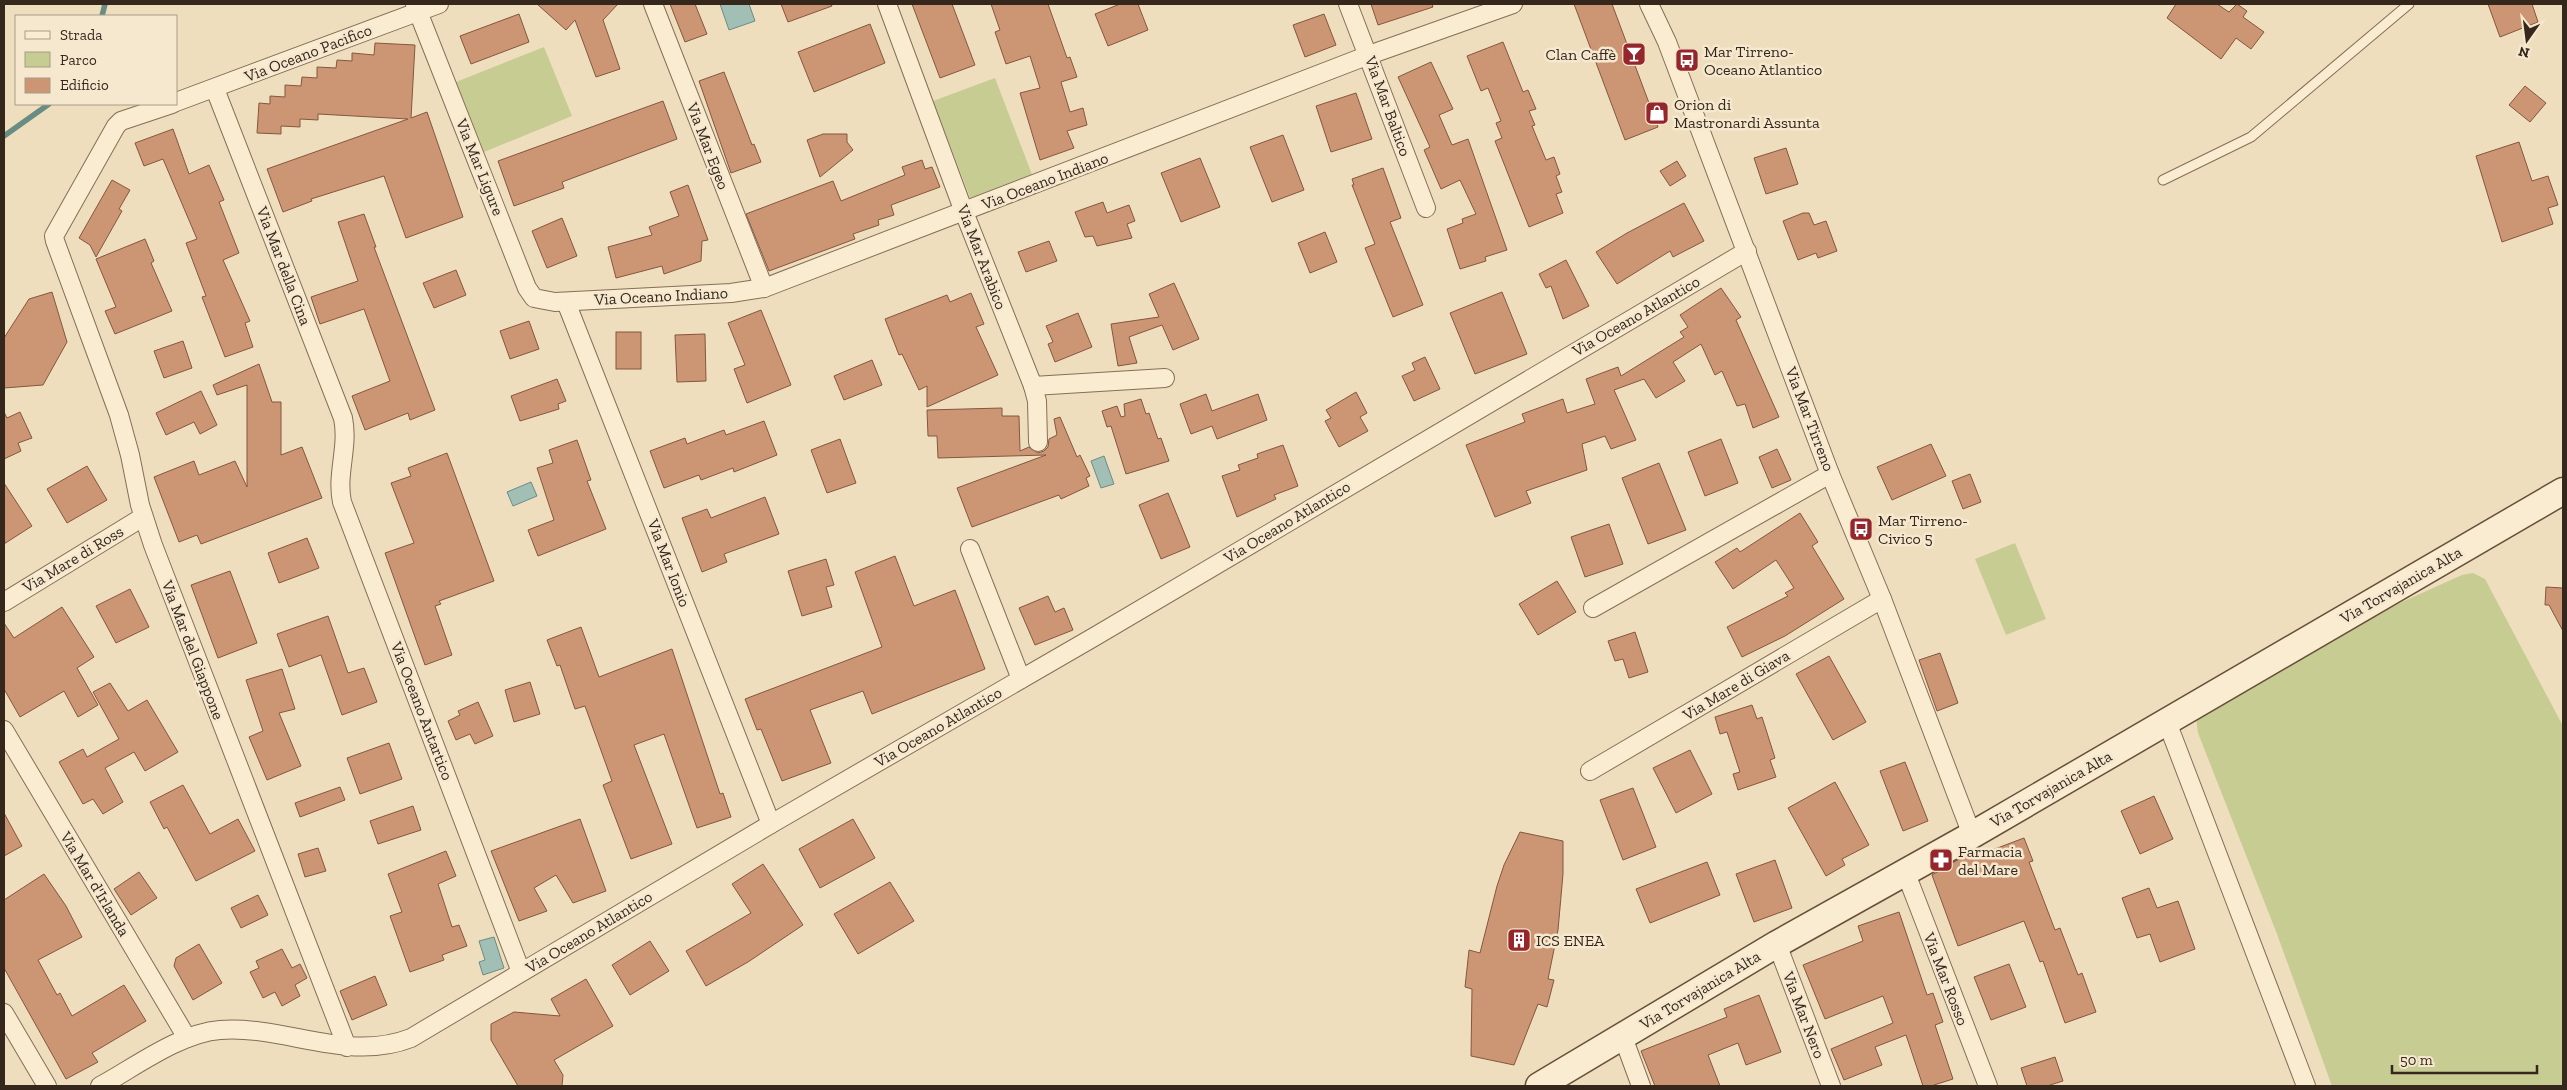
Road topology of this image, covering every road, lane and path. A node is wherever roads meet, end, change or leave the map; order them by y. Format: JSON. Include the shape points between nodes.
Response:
{"nodes":[{"id":1,"x":439,"y":4,"type":"edge"},
{"id":2,"x":652,"y":4,"type":"edge"},
{"id":3,"x":887,"y":4,"type":"edge"},
{"id":4,"x":1348,"y":4,"type":"edge"},
{"id":5,"x":1513,"y":4,"type":"edge"},
{"id":6,"x":1649,"y":4,"type":"edge"},
{"id":7,"x":2410,"y":4,"type":"edge"},
{"id":8,"x":417,"y":8,"type":"edge"},
{"id":9,"x":1369,"y":55,"type":"junction"},
{"id":10,"x":215,"y":89,"type":"junction"},
{"id":11,"x":178,"y":101,"type":"edge"},
{"id":12,"x":169,"y":105,"type":"edge"},
{"id":13,"x":2163,"y":180,"type":"dead end"},
{"id":14,"x":1426,"y":208,"type":"dead end"},
{"id":15,"x":964,"y":212,"type":"junction"},
{"id":16,"x":1747,"y":251,"type":"junction"},
{"id":17,"x":764,"y":288,"type":"junction"},
{"id":18,"x":566,"y":302,"type":"junction"},
{"id":19,"x":1164,"y":378,"type":"dead end"},
{"id":20,"x":1033,"y":386,"type":"junction"},
{"id":21,"x":1038,"y":442,"type":"dead end"},
{"id":22,"x":344,"y":446,"type":"joint"},
{"id":23,"x":1830,"y":474,"type":"junction"},
{"id":24,"x":2563,"y":491,"type":"edge"},
{"id":25,"x":143,"y":517,"type":"junction"},
{"id":26,"x":970,"y":549,"type":"dead end"},
{"id":27,"x":1882,"y":598,"type":"junction"},
{"id":28,"x":4,"y":602,"type":"edge"},
{"id":29,"x":1593,"y":608,"type":"dead end"},
{"id":30,"x":1021,"y":679,"type":"junction"},
{"id":31,"x":2167,"y":722,"type":"junction"},
{"id":32,"x":4,"y":730,"type":"edge"},
{"id":33,"x":1590,"y":771,"type":"dead end"},
{"id":34,"x":771,"y":824,"type":"junction"},
{"id":35,"x":1972,"y":835,"type":"junction"},
{"id":36,"x":1905,"y":871,"type":"junction"},
{"id":37,"x":1777,"y":944,"type":"junction"},
{"id":38,"x":521,"y":972,"type":"junction"},
{"id":39,"x":4,"y":1013,"type":"edge"},
{"id":40,"x":1623,"y":1037,"type":"junction"},
{"id":41,"x":187,"y":1038,"type":"junction"},
{"id":42,"x":347,"y":1047,"type":"junction"},
{"id":43,"x":47,"y":1086,"type":"edge"},
{"id":44,"x":100,"y":1086,"type":"edge"},
{"id":45,"x":1539,"y":1086,"type":"edge"},
{"id":46,"x":1641,"y":1086,"type":"edge"},
{"id":47,"x":1831,"y":1086,"type":"edge"},
{"id":48,"x":1988,"y":1086,"type":"edge"},
{"id":49,"x":2306,"y":1086,"type":"edge"}],
"edges":[{"from":1,"to":8,"type":"street","name":"Via Oceano Pacifico"},
{"from":2,"to":17,"type":"street","name":"Via Mar Egeo"},
{"from":3,"to":15,"type":"street","name":"Via Mar Arabico"},
{"from":4,"to":9,"type":"street","name":"Via Mar Baltico"},
{"from":5,"to":9,"type":"street","name":"Via Oceano Indiano"},
{"from":6,"to":16,"type":"street","name":"Via Mar Tirreno","via":[[1667,42]]},
{"from":7,"to":13,"type":"lane","via":[[2250,137]]},
{"from":8,"to":10,"type":"street","name":"Via Oceano Pacifico"},
{"from":8,"to":18,"type":"street","name":"Via Mar Ligure","via":[[530,294],[539,300]]},
{"from":9,"to":14,"type":"street","name":"Via Mar Baltico"},
{"from":9,"to":15,"type":"street","name":"Via Oceano Indiano"},
{"from":10,"to":11,"type":"street","name":"Via Oceano Pacifico"},
{"from":10,"to":22,"type":"street","name":"Via Mar della Cina","via":[[340,411]]},
{"from":12,"to":25,"type":"street","name":"Via Mar del Giappone","via":[[121,121],[116,126],[54,236],[119,415]]},
{"from":15,"to":17,"type":"street","name":"Via Oceano Indiano"},
{"from":15,"to":20,"type":"street","name":"Via Mar Arabico"},
{"from":16,"to":23,"type":"street","name":"Via Mar Tirreno"},
{"from":16,"to":30,"type":"street","name":"Via Oceano Atlantico"},
{"from":17,"to":18,"type":"street","name":"Via Oceano Indiano","via":[[731,293]]},
{"from":18,"to":34,"type":"street","name":"Via Mar Ionio"},
{"from":19,"to":20,"type":"street"},
{"from":20,"to":21,"type":"street","name":"Via Mar Arabico","via":[[1037,401]]},
{"from":22,"to":38,"type":"street","name":"Via Oceano Antartico","via":[[340,474],[342,502]]},
{"from":23,"to":27,"type":"street","name":"Via Mar Tirreno"},
{"from":23,"to":29,"type":"street"},
{"from":24,"to":31,"type":"street","name":"Via Torvajanica Alta"},
{"from":25,"to":28,"type":"street","name":"Via Mare di Ross"},
{"from":25,"to":42,"type":"street","name":"Via Mar del Giappone"},
{"from":26,"to":30,"type":"street"},
{"from":27,"to":33,"type":"street","name":"Via Mare di Giava"},
{"from":27,"to":35,"type":"street","name":"Via Mar Tirreno"},
{"from":30,"to":34,"type":"street","name":"Via Oceano Atlantico"},
{"from":31,"to":35,"type":"street","name":"Via Torvajanica Alta"},
{"from":31,"to":49,"type":"street"},
{"from":32,"to":41,"type":"street","name":"Via Mar d'Irlanda"},
{"from":34,"to":38,"type":"street","name":"Via Oceano Atlantico"},
{"from":35,"to":36,"type":"street","name":"Via Torvajanica Alta"},
{"from":36,"to":37,"type":"street","name":"Via Torvajanica Alta"},
{"from":36,"to":48,"type":"street","name":"Via Mar Rosso"},
{"from":37,"to":40,"type":"street","name":"Via Torvajanica Alta"},
{"from":37,"to":47,"type":"street","name":"Via Mar Nero"},
{"from":38,"to":42,"type":"street","name":"Via Oceano Atlantico","via":[[411,1038],[383,1046]]},
{"from":39,"to":43,"type":"street"},
{"from":40,"to":45,"type":"street","name":"Via Torvajanica Alta"},
{"from":40,"to":46,"type":"street"},
{"from":41,"to":42,"type":"street","name":"Via Oceano Atlantico","via":[[218,1030],[238,1030]]},
{"from":41,"to":44,"type":"street","name":"Via Oceano Atlantico"}]}
